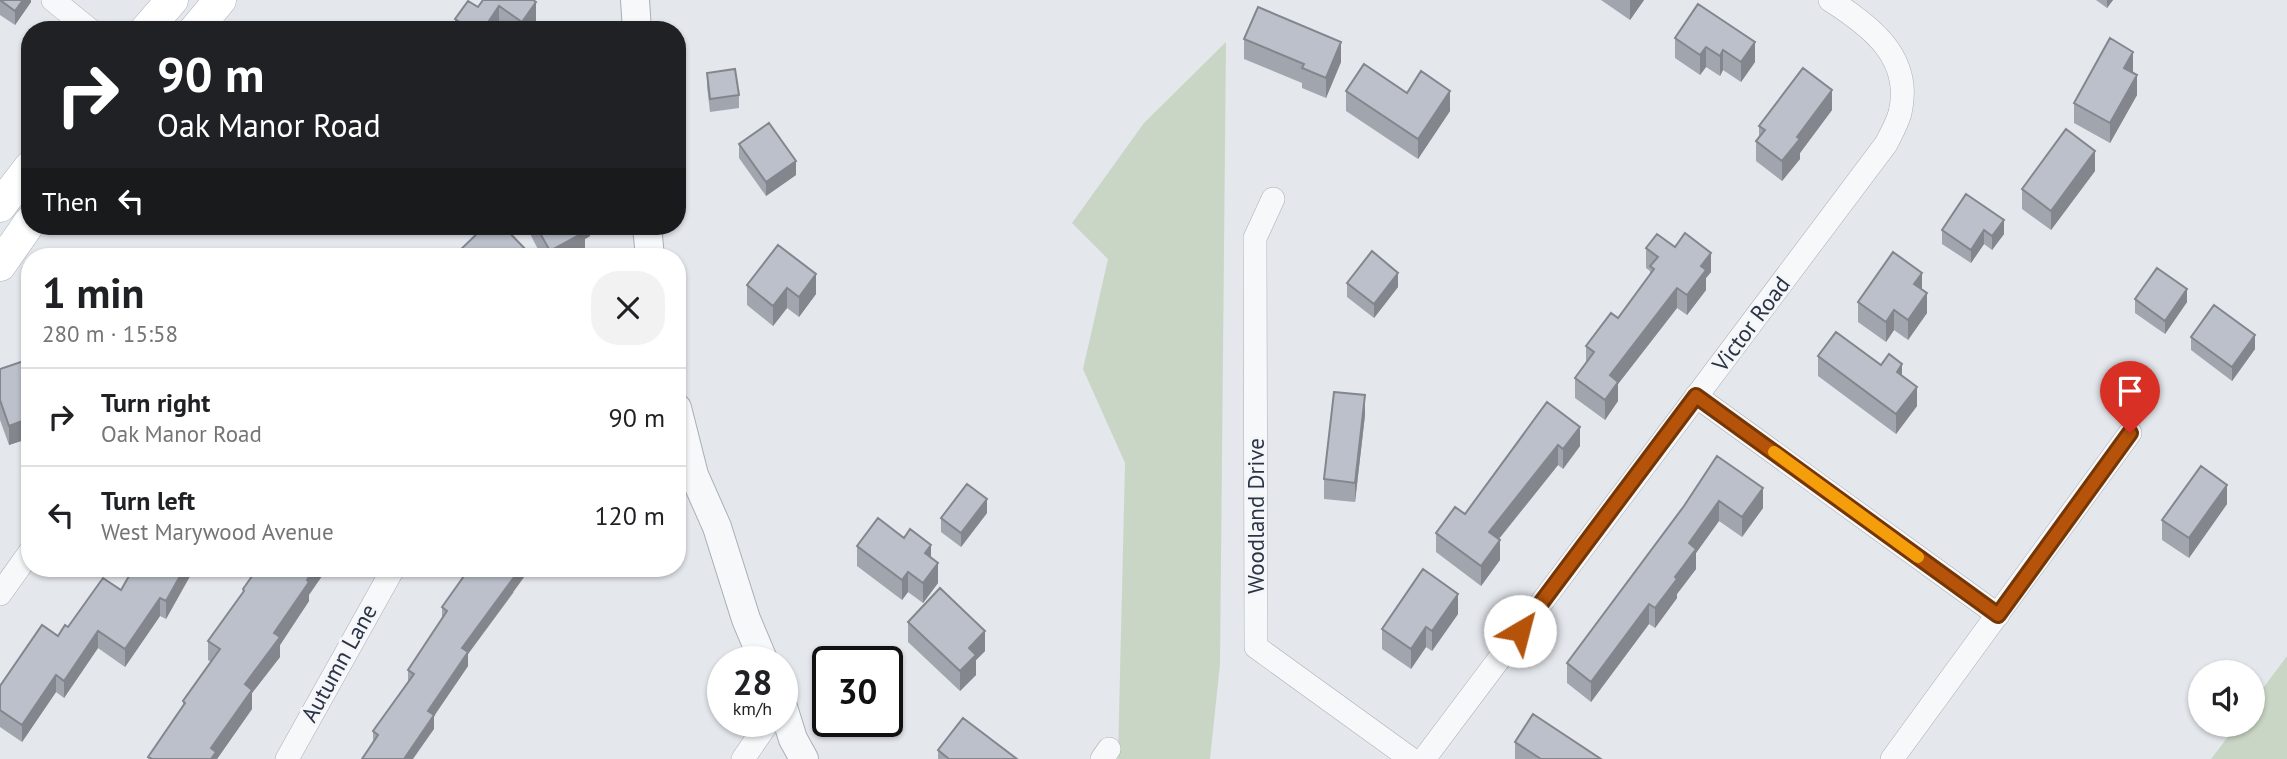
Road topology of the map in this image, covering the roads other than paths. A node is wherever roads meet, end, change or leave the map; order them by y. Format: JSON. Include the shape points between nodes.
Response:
{"nodes":[{"id":1,"x":52,"y":0,"type":"edge"},
{"id":2,"x":172,"y":0,"type":"edge"},
{"id":3,"x":220,"y":0,"type":"edge"},
{"id":4,"x":635,"y":0,"type":"edge"},
{"id":5,"x":1830,"y":0,"type":"edge"},
{"id":6,"x":79,"y":21,"type":"edge"},
{"id":7,"x":154,"y":21,"type":"edge"},
{"id":8,"x":202,"y":21,"type":"edge"},
{"id":9,"x":636,"y":21,"type":"edge"},
{"id":10,"x":21,"y":179,"type":"edge"},
{"id":11,"x":1273,"y":199,"type":"dead end"},
{"id":12,"x":0,"y":206,"type":"edge"},
{"id":13,"x":21,"y":235,"type":"edge"},
{"id":14,"x":0,"y":265,"type":"edge"},
{"id":15,"x":1696,"y":396,"type":"junction"},
{"id":16,"x":2130,"y":433,"type":"dead end"},
{"id":17,"x":686,"y":443,"type":"edge"},
{"id":18,"x":21,"y":565,"type":"edge"},
{"id":19,"x":389,"y":577,"type":"edge"},
{"id":20,"x":0,"y":594,"type":"edge"},
{"id":21,"x":1998,"y":615,"type":"junction"},
{"id":22,"x":757,"y":646,"type":"edge"},
{"id":23,"x":758,"y":737,"type":"edge"},
{"id":24,"x":792,"y":737,"type":"edge"},
{"id":25,"x":287,"y":759,"type":"edge"},
{"id":26,"x":743,"y":759,"type":"edge"},
{"id":27,"x":804,"y":759,"type":"edge"},
{"id":28,"x":1411,"y":759,"type":"edge"},
{"id":29,"x":1424,"y":759,"type":"edge"},
{"id":30,"x":1892,"y":759,"type":"edge"}],
"edges":[{"from":1,"to":6,"type":"street"},
{"from":2,"to":7,"type":"main road"},
{"from":3,"to":8,"type":"main road"},
{"from":4,"to":9,"type":"street"},
{"from":5,"to":15,"type":"street","name":"Victor Road","via":[[1862,20],[1885,45],[1898,67],[1903,89],[1900,115],[1886,144]]},
{"from":10,"to":12,"type":"main road"},
{"from":11,"to":28,"type":"street","name":"Woodland Drive","via":[[1255,238],[1256,646]]},
{"from":13,"to":14,"type":"main road"},
{"from":15,"to":21,"type":"street"},
{"from":15,"to":29,"type":"street","name":"Victor Road"},
{"from":16,"to":21,"type":"street"},
{"from":17,"to":22,"type":"street"},
{"from":18,"to":20,"type":"street"},
{"from":19,"to":25,"type":"street","name":"Autumn Lane"},
{"from":21,"to":30,"type":"street"},
{"from":23,"to":26,"type":"street"},
{"from":24,"to":27,"type":"street"}]}
